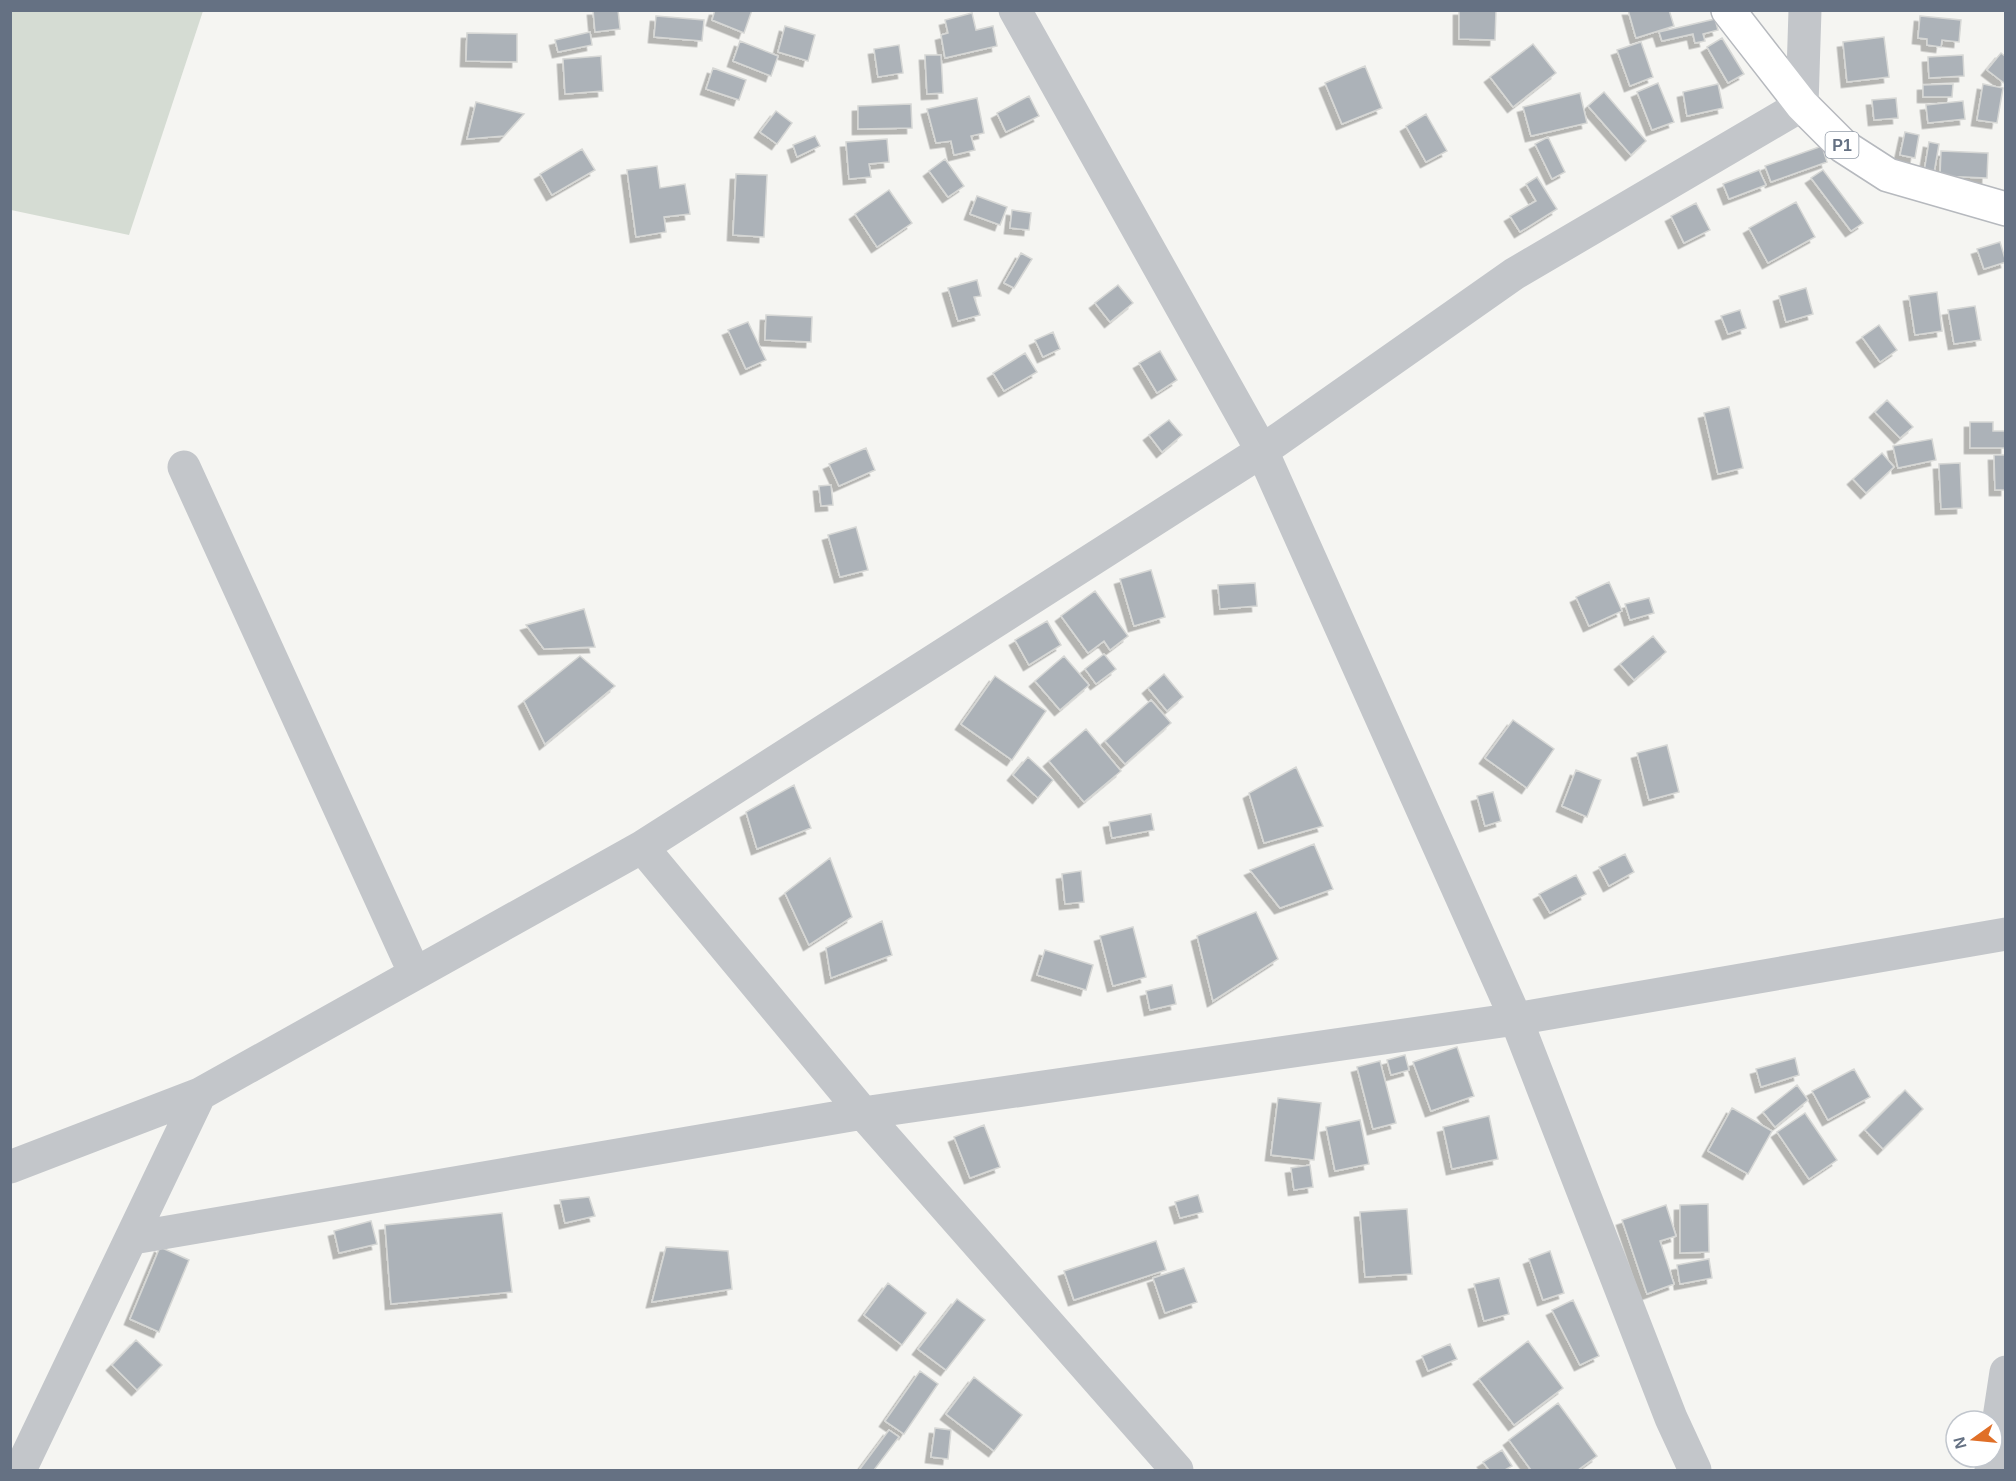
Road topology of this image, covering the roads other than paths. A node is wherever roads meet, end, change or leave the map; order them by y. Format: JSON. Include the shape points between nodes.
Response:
{"nodes":[{"id":1,"x":1015,"y":10,"type":"edge"},
{"id":2,"x":1728,"y":10,"type":"edge"},
{"id":3,"x":1805,"y":10,"type":"edge"},
{"id":4,"x":1802,"y":105,"type":"junction"},
{"id":5,"x":2006,"y":209,"type":"edge"},
{"id":6,"x":1262,"y":451,"type":"junction"},
{"id":7,"x":184,"y":467,"type":"dead end"},
{"id":8,"x":642,"y":847,"type":"junction"},
{"id":9,"x":2006,"y":934,"type":"edge"},
{"id":10,"x":416,"y":974,"type":"junction"},
{"id":11,"x":1516,"y":1019,"type":"junction"},
{"id":12,"x":200,"y":1094,"type":"junction"},
{"id":13,"x":863,"y":1113,"type":"junction"},
{"id":14,"x":10,"y":1167,"type":"edge"},
{"id":15,"x":132,"y":1238,"type":"junction"},
{"id":16,"x":2006,"y":1372,"type":"edge"},
{"id":17,"x":20,"y":1470,"type":"edge"},
{"id":18,"x":1177,"y":1470,"type":"edge"},
{"id":19,"x":1695,"y":1470,"type":"edge"},
{"id":20,"x":1990,"y":1470,"type":"edge"}],
"edges":[{"from":1,"to":6,"type":"street"},
{"from":2,"to":4,"type":"main road","number":"P1"},
{"from":3,"to":4,"type":"street"},
{"from":4,"to":5,"type":"main road","number":"P1","via":[[1843,146],[1887,175]]},
{"from":4,"to":6,"type":"street","via":[[1514,274]]},
{"from":6,"to":8,"type":"street"},
{"from":6,"to":11,"type":"street"},
{"from":7,"to":10,"type":"street"},
{"from":8,"to":10,"type":"street"},
{"from":8,"to":13,"type":"street"},
{"from":9,"to":11,"type":"street"},
{"from":10,"to":12,"type":"street"},
{"from":11,"to":13,"type":"street"},
{"from":11,"to":19,"type":"street","via":[[1671,1418]]},
{"from":12,"to":14,"type":"street"},
{"from":12,"to":15,"type":"street"},
{"from":13,"to":15,"type":"street"},
{"from":13,"to":18,"type":"street"},
{"from":15,"to":17,"type":"street"},
{"from":16,"to":20,"type":"street"}]}
